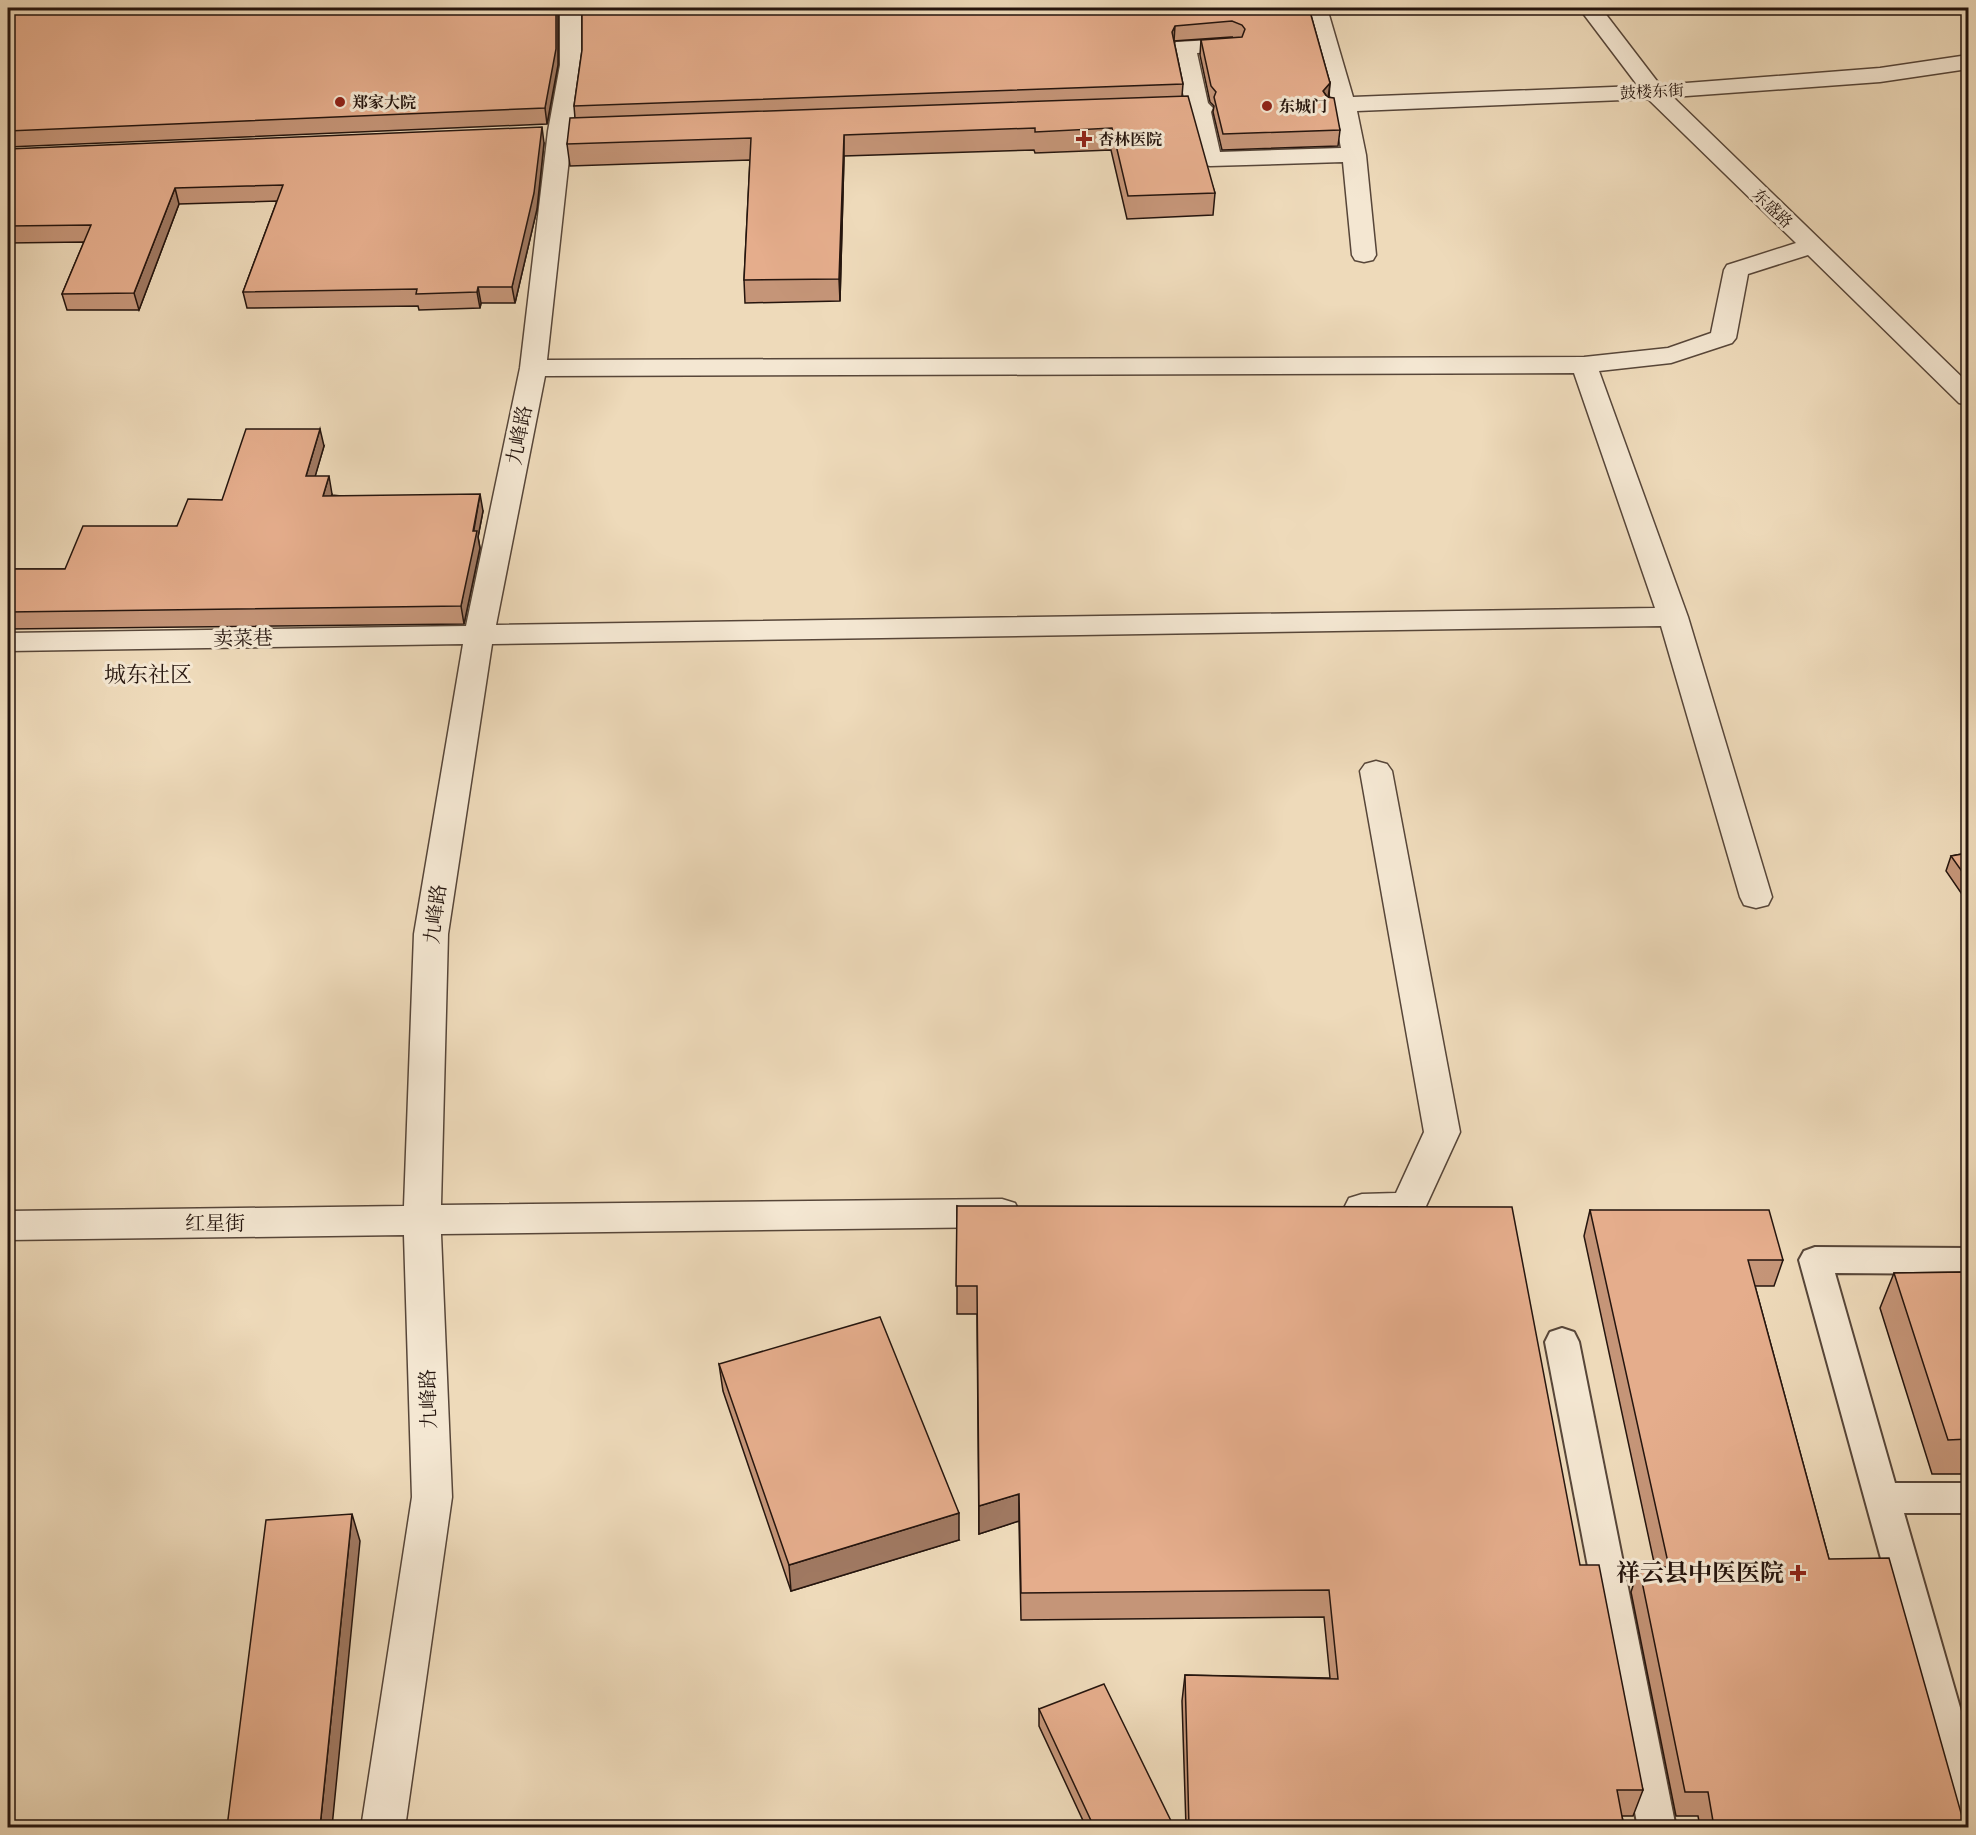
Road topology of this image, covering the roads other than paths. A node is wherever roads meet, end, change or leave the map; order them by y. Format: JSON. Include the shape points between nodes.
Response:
{"nodes":[{"id":1,"x":570,"y":8,"type":"edge"},
{"id":2,"x":1316,"y":8,"type":"edge"},
{"id":3,"x":1590,"y":8,"type":"edge"},
{"id":4,"x":1231,"y":46,"type":"edge"},
{"id":5,"x":1968,"y":62,"type":"edge"},
{"id":6,"x":1653,"y":92,"type":"junction"},
{"id":7,"x":1339,"y":105,"type":"junction"},
{"id":8,"x":1200,"y":108,"type":"junction"},
{"id":9,"x":1117,"y":112,"type":"edge"},
{"id":10,"x":1354,"y":155,"type":"junction"},
{"id":11,"x":1813,"y":246,"type":"junction"},
{"id":12,"x":1364,"y":255,"type":"dead end"},
{"id":13,"x":1584,"y":365,"type":"junction"},
{"id":14,"x":533,"y":368,"type":"junction"},
{"id":15,"x":1968,"y":397,"type":"edge"},
{"id":16,"x":1673,"y":617,"type":"junction"},
{"id":17,"x":479,"y":635,"type":"junction"},
{"id":18,"x":8,"y":642,"type":"edge"},
{"id":19,"x":1376,"y":771,"type":"dead end"},
{"id":20,"x":1756,"y":897,"type":"dead end"},
{"id":21,"x":1324,"y":1208,"type":"edge"},
{"id":22,"x":1040,"y":1213,"type":"edge"},
{"id":23,"x":422,"y":1222,"type":"junction"},
{"id":24,"x":8,"y":1225,"type":"edge"},
{"id":25,"x":1968,"y":1261,"type":"edge"},
{"id":26,"x":1562,"y":1342,"type":"dead end"},
{"id":27,"x":1882,"y":1498,"type":"junction"},
{"id":28,"x":1968,"y":1498,"type":"edge"},
{"id":29,"x":1958,"y":1728,"type":"edge"},
{"id":30,"x":1968,"y":1806,"type":"edge"},
{"id":31,"x":383,"y":1827,"type":"edge"},
{"id":32,"x":1657,"y":1827,"type":"edge"}],
"edges":[{"from":1,"to":14,"type":"street","name":"九峰路","via":[[571,65]]},
{"from":2,"to":7,"type":"street"},
{"from":3,"to":6,"type":"street","name":"东盛路"},
{"from":4,"to":8,"type":"street","via":[[1184,47]]},
{"from":5,"to":6,"type":"street","name":"鼓楼东街","via":[[1880,75]]},
{"from":6,"to":7,"type":"street","name":"鼓楼东街"},
{"from":6,"to":11,"type":"street","name":"东盛路"},
{"from":7,"to":10,"type":"street"},
{"from":8,"to":9,"type":"street"},
{"from":8,"to":10,"type":"street","via":[[1210,159]]},
{"from":10,"to":12,"type":"street"},
{"from":11,"to":13,"type":"street","via":[[1736,270],[1723,338],[1671,355]]},
{"from":11,"to":15,"type":"street","name":"东盛路"},
{"from":13,"to":14,"type":"street"},
{"from":13,"to":16,"type":"street"},
{"from":14,"to":17,"type":"street","name":"九峰路"},
{"from":16,"to":17,"type":"street","name":"卖菜巷"},
{"from":16,"to":20,"type":"street"},
{"from":17,"to":18,"type":"street","name":"卖菜巷"},
{"from":17,"to":23,"type":"street","name":"九峰路","via":[[430,934]]},
{"from":19,"to":21,"type":"street","via":[[1442,1132],[1408,1207]]},
{"from":22,"to":23,"type":"street","name":"红星街"},
{"from":23,"to":24,"type":"street","name":"红星街"},
{"from":23,"to":31,"type":"street","name":"九峰路","via":[[432,1497]]},
{"from":25,"to":27,"type":"lane","via":[[1815,1260]]},
{"from":26,"to":32,"type":"lane"},
{"from":27,"to":28,"type":"lane"},
{"from":27,"to":29,"type":"lane"},
{"from":29,"to":30,"type":"lane"}]}
